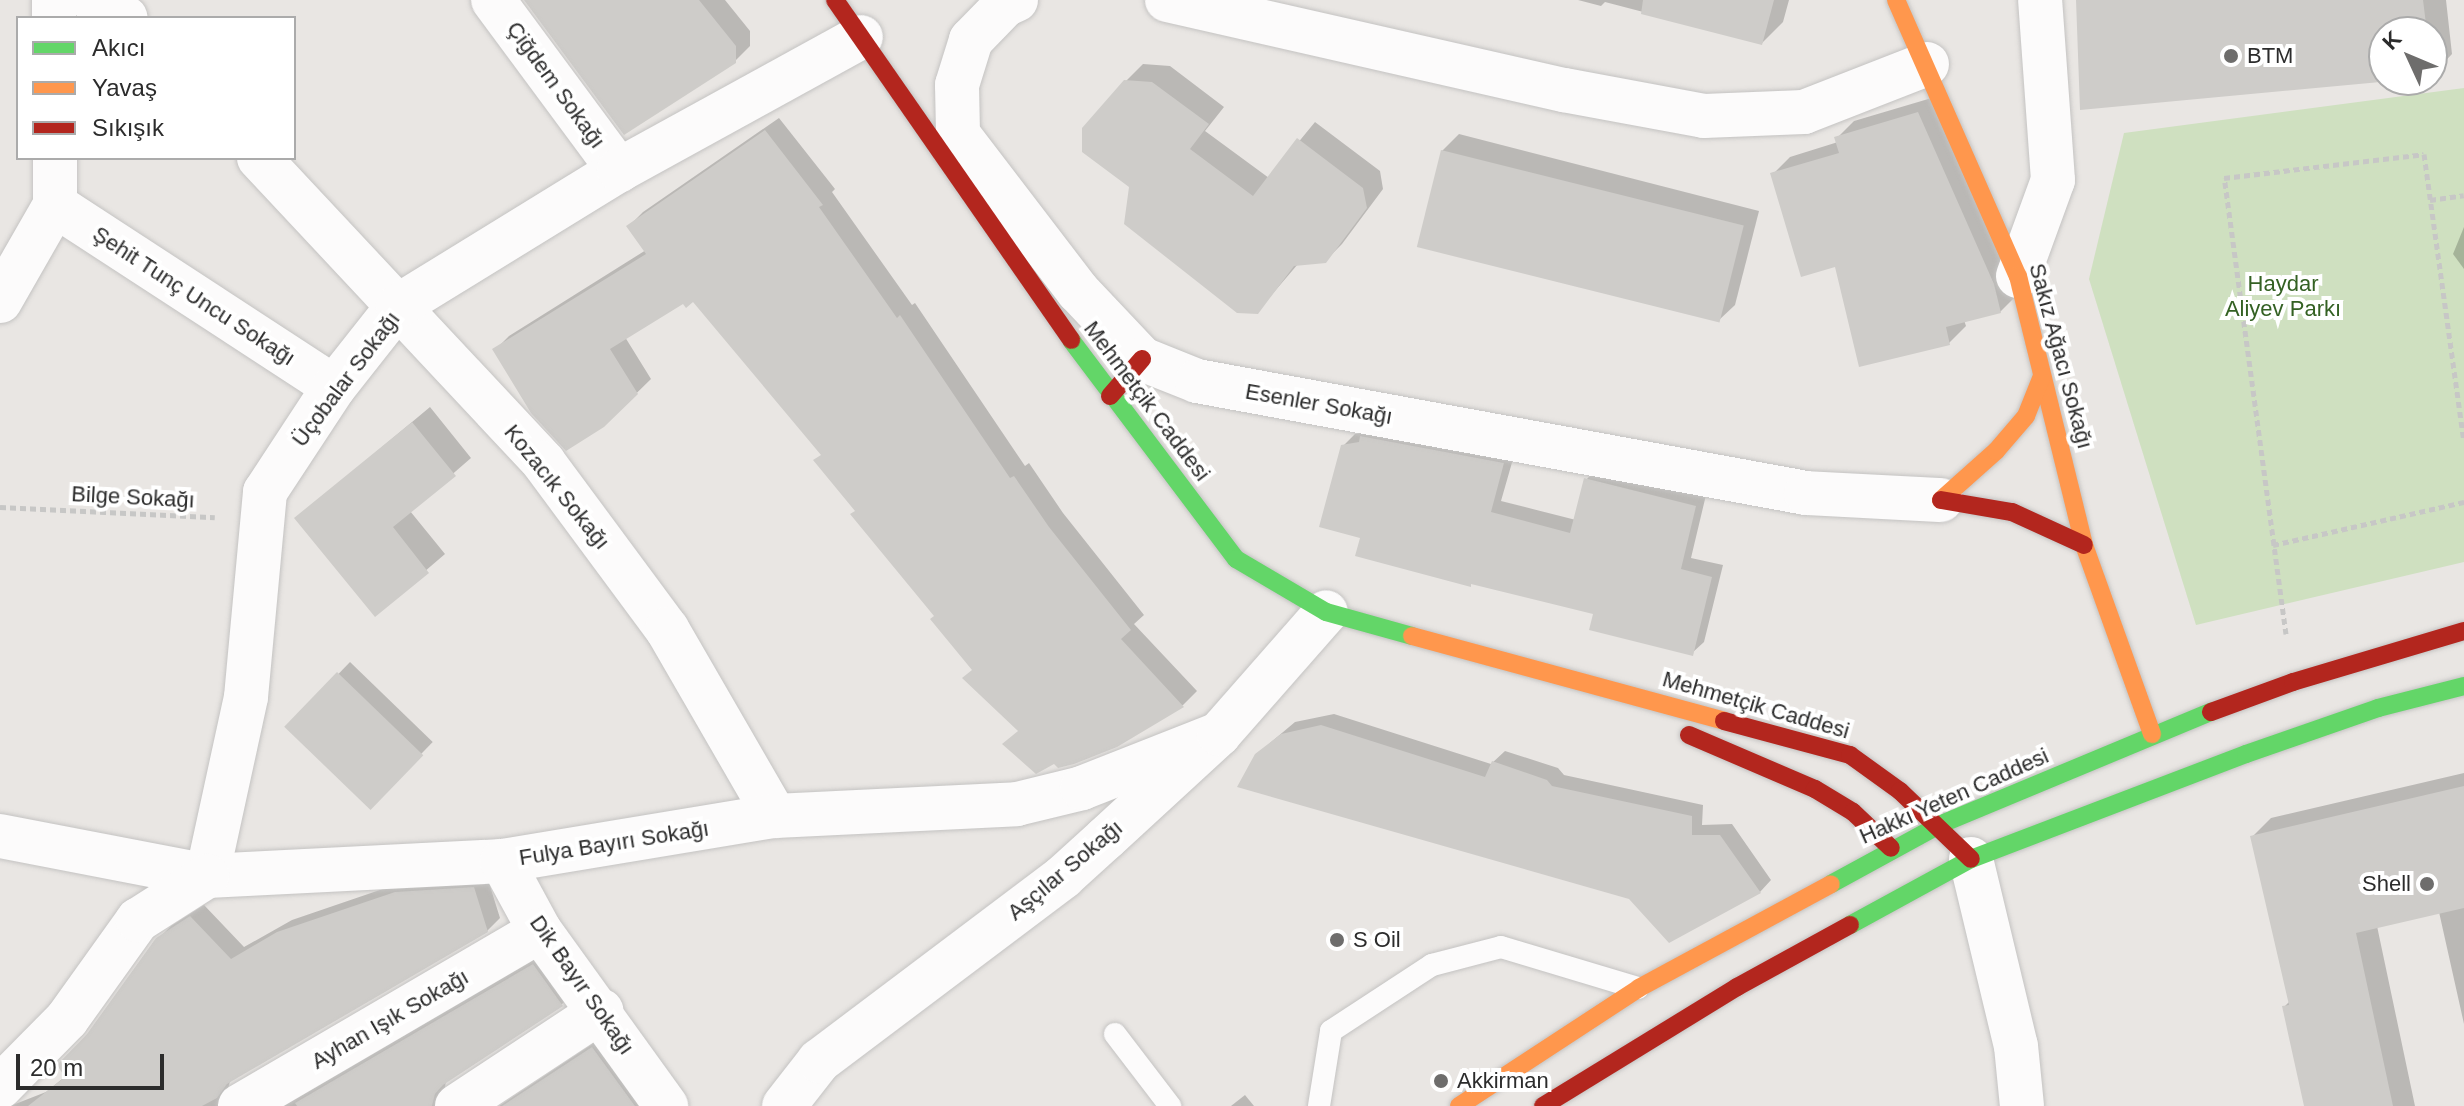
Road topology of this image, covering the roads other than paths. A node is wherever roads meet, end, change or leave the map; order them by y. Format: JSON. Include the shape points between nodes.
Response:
{"nodes":[{"id":1,"x":92,"y":0,"type":"edge"},
{"id":2,"x":493,"y":0,"type":"edge"},
{"id":3,"x":835,"y":0,"type":"edge"},
{"id":4,"x":1016,"y":0,"type":"edge"},
{"id":5,"x":1167,"y":0,"type":"edge"},
{"id":6,"x":1896,"y":0,"type":"edge"},
{"id":7,"x":2040,"y":0,"type":"edge"},
{"id":8,"x":122,"y":16,"type":"edge"},
{"id":9,"x":861,"y":37,"type":"junction"},
{"id":10,"x":1927,"y":64,"type":"junction"},
{"id":11,"x":55,"y":160,"type":"edge"},
{"id":12,"x":261,"y":160,"type":"edge"},
{"id":13,"x":619,"y":170,"type":"junction"},
{"id":14,"x":55,"y":205,"type":"junction"},
{"id":15,"x":2018,"y":276,"type":"junction"},
{"id":16,"x":3,"y":289,"type":"edge"},
{"id":17,"x":398,"y":306,"type":"junction"},
{"id":18,"x":1142,"y":359,"type":"junction"},
{"id":19,"x":2042,"y":376,"type":"junction"},
{"id":20,"x":334,"y":387,"type":"junction"},
{"id":21,"x":1110,"y":396,"type":"junction"},
{"id":22,"x":1941,"y":500,"type":"junction"},
{"id":23,"x":2084,"y":545,"type":"junction"},
{"id":24,"x":1326,"y":612,"type":"junction"},
{"id":25,"x":2464,"y":631,"type":"edge"},
{"id":26,"x":1541,"y":671,"type":"junction"},
{"id":27,"x":2464,"y":686,"type":"edge"},
{"id":28,"x":1219,"y":734,"type":"junction"},
{"id":29,"x":2152,"y":734,"type":"junction"},
{"id":30,"x":775,"y":816,"type":"junction"},
{"id":31,"x":1939,"y":825,"type":"junction"},
{"id":32,"x":0,"y":836,"type":"edge"},
{"id":33,"x":1891,"y":848,"type":"junction"},
{"id":34,"x":1949,"y":856,"type":"junction"},
{"id":35,"x":502,"y":861,"type":"junction"},
{"id":36,"x":207,"y":876,"type":"junction"},
{"id":37,"x":540,"y":931,"type":"junction"},
{"id":38,"x":1639,"y":988,"type":"junction"},
{"id":39,"x":601,"y":1011,"type":"junction"},
{"id":40,"x":1115,"y":1034,"type":"dead end"},
{"id":41,"x":0,"y":1087,"type":"edge"},
{"id":42,"x":240,"y":1106,"type":"edge"},
{"id":43,"x":457,"y":1106,"type":"edge"},
{"id":44,"x":666,"y":1106,"type":"edge"},
{"id":45,"x":784,"y":1106,"type":"edge"},
{"id":46,"x":1170,"y":1106,"type":"edge"},
{"id":47,"x":1319,"y":1106,"type":"edge"},
{"id":48,"x":1459,"y":1106,"type":"edge"},
{"id":49,"x":1543,"y":1106,"type":"edge"},
{"id":50,"x":2022,"y":1106,"type":"edge"}],
"edges":[{"from":1,"to":8,"type":"street"},
{"from":2,"to":13,"type":"street","name":"Çiğdem Sokağı"},
{"from":3,"to":9,"type":"street","name":"Mehmetçik Caddesi"},
{"from":4,"to":18,"type":"street","name":"Esenler Sokağı","via":[[971,40],[957,85],[958,134],[1078,291]]},
{"from":5,"to":10,"type":"street","via":[[1564,90],[1704,116],[1804,112]]},
{"from":6,"to":10,"type":"street","name":"Sakız Ağacı Sokağı"},
{"from":7,"to":15,"type":"street","via":[[2053,180]]},
{"from":9,"to":13,"type":"street","name":"Üçobalar Sokağı"},
{"from":9,"to":21,"type":"street","name":"Mehmetçik Caddesi"},
{"from":10,"to":15,"type":"street","name":"Sakız Ağacı Sokağı"},
{"from":11,"to":14,"type":"street"},
{"from":12,"to":17,"type":"street","name":"Kozacık Sokağı"},
{"from":13,"to":17,"type":"street","name":"Üçobalar Sokağı"},
{"from":14,"to":16,"type":"street"},
{"from":14,"to":20,"type":"street","name":"Şehit Tunç Uncu Sokağı"},
{"from":15,"to":19,"type":"street","name":"Sakız Ağacı Sokağı"},
{"from":17,"to":20,"type":"street","name":"Üçobalar Sokağı"},
{"from":17,"to":30,"type":"street","name":"Kozacık Sokağı","via":[[544,463],[667,629]]},
{"from":18,"to":21,"type":"street"},
{"from":18,"to":22,"type":"street","name":"Esenler Sokağı","via":[[1197,381],[1806,493]]},
{"from":19,"to":22,"type":"street","via":[[2026,416]]},
{"from":19,"to":23,"type":"street","name":"Sakız Ağacı Sokağı"},
{"from":20,"to":36,"type":"street","name":"Üçobalar Sokağı","via":[[265,492],[246,697]]},
{"from":21,"to":24,"type":"street","name":"Mehmetçik Caddesi","via":[[1236,559]]},
{"from":22,"to":23,"type":"street","via":[[2012,512]]},
{"from":23,"to":29,"type":"street","name":"Sakız Ağacı Sokağı"},
{"from":24,"to":26,"type":"street","name":"Mehmetçik Caddesi"},
{"from":24,"to":28,"type":"street","name":"Aşçılar Sokağı"},
{"from":25,"to":29,"type":"street","name":"Hakkı Yeten Caddesi","via":[[2293,682]]},
{"from":26,"to":31,"type":"street","name":"Mehmetçik Caddesi","via":[[1850,755]]},
{"from":26,"to":33,"type":"street","name":"Mehmetçik Caddesi","via":[[1815,789],[1853,812]]},
{"from":27,"to":34,"type":"street","via":[[2378,708]]},
{"from":28,"to":30,"type":"street","name":"Fulya Bayırı Sokağı","via":[[1082,788],[1017,804]]},
{"from":28,"to":45,"type":"street","name":"Aşçılar Sokağı","via":[[1063,877],[819,1061]]},
{"from":29,"to":31,"type":"street","name":"Hakkı Yeten Caddesi"},
{"from":30,"to":35,"type":"street","name":"Fulya Bayırı Sokağı"},
{"from":31,"to":33,"type":"street","name":"Hakkı Yeten Caddesi"},
{"from":31,"to":34,"type":"street","name":"Mehmetçik Caddesi"},
{"from":32,"to":36,"type":"street","name":"Fulya Bayırı Sokağı"},
{"from":33,"to":34,"type":"street"},
{"from":33,"to":38,"type":"street","name":"Hakkı Yeten Caddesi"},
{"from":34,"to":49,"type":"street"},
{"from":34,"to":50,"type":"street","via":[[2016,1046]]},
{"from":35,"to":36,"type":"street","name":"Fulya Bayırı Sokağı"},
{"from":35,"to":37,"type":"street","name":"Dik Bayır Sokağı"},
{"from":36,"to":41,"type":"street","via":[[138,920],[67,1019]]},
{"from":37,"to":39,"type":"street","name":"Dik Bayır Sokağı"},
{"from":37,"to":42,"type":"street","name":"Ayhan Işık Sokağı"},
{"from":38,"to":47,"type":"lane","via":[[1501,947],[1432,965],[1331,1031]]},
{"from":38,"to":48,"type":"street","name":"Hakkı Yeten Caddesi"},
{"from":39,"to":43,"type":"street"},
{"from":39,"to":44,"type":"street","name":"Dik Bayır Sokağı"},
{"from":40,"to":46,"type":"lane"}]}
